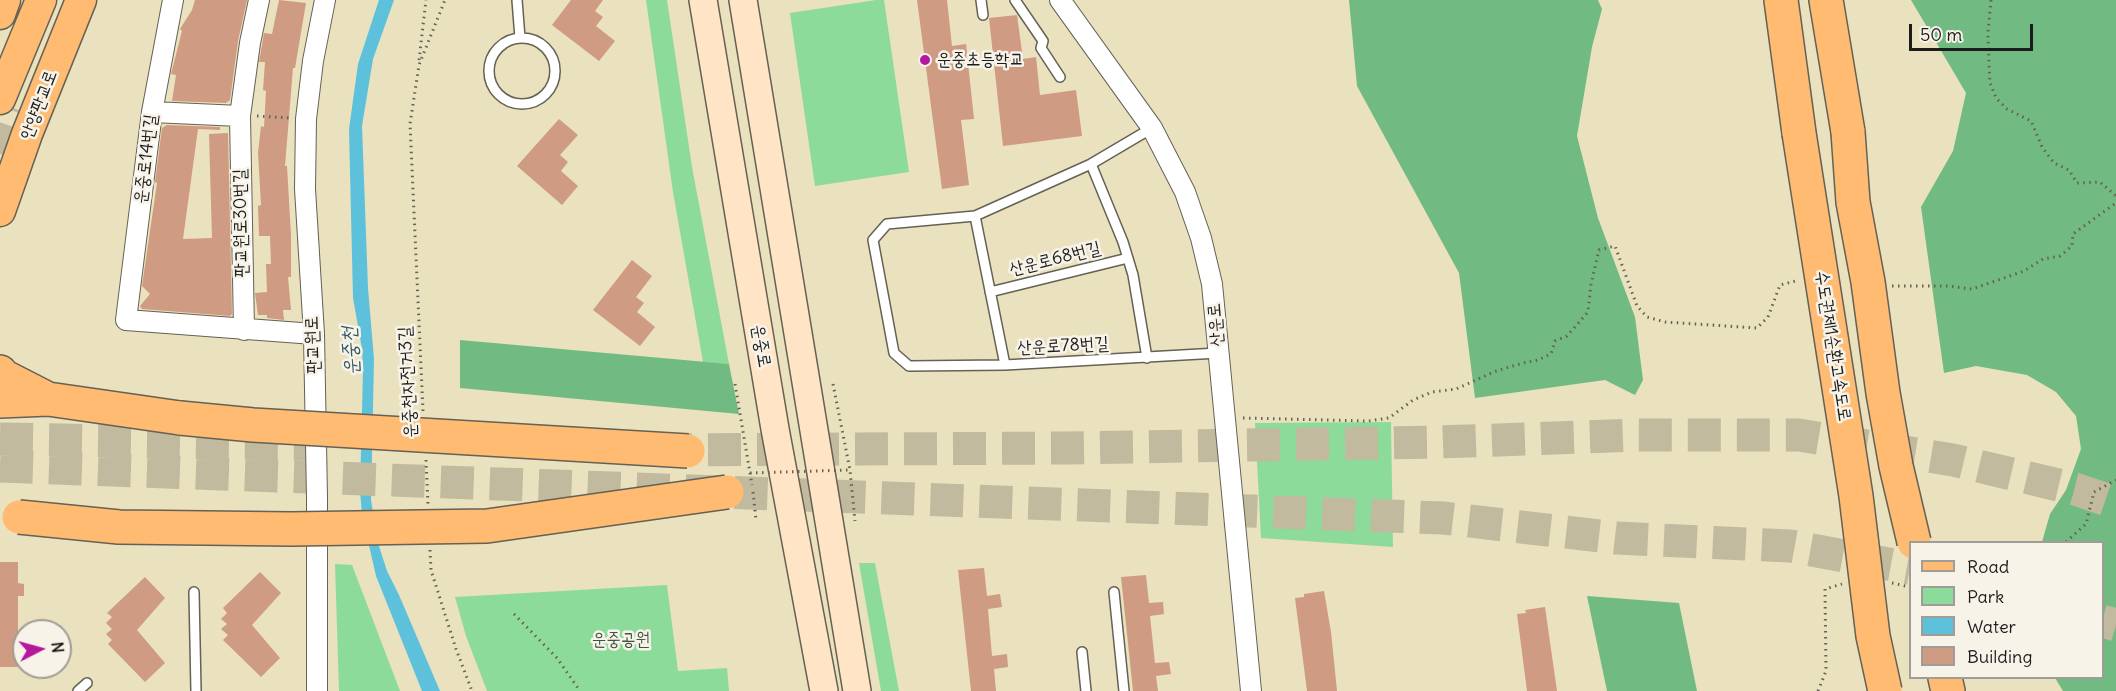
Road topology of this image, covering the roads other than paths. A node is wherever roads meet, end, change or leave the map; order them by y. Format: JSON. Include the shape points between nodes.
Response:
{"nodes":[{"id":1,"x":5,"y":0,"type":"edge"},
{"id":2,"x":41,"y":0,"type":"edge"},
{"id":3,"x":63,"y":0,"type":"edge"},
{"id":4,"x":81,"y":0,"type":"edge"},
{"id":5,"x":173,"y":0,"type":"edge"},
{"id":6,"x":259,"y":0,"type":"edge"},
{"id":7,"x":325,"y":0,"type":"edge"},
{"id":8,"x":517,"y":0,"type":"edge"},
{"id":9,"x":703,"y":0,"type":"edge"},
{"id":10,"x":743,"y":0,"type":"edge"},
{"id":11,"x":981,"y":0,"type":"edge"},
{"id":12,"x":1014,"y":0,"type":"edge"},
{"id":13,"x":1060,"y":0,"type":"edge"},
{"id":14,"x":1781,"y":0,"type":"edge"},
{"id":15,"x":1826,"y":0,"type":"edge"},
{"id":16,"x":0,"y":14,"type":"edge"},
{"id":17,"x":983,"y":15,"type":"dead end"},
{"id":18,"x":520,"y":38,"type":"junction"},
{"id":19,"x":1060,"y":77,"type":"dead end"},
{"id":20,"x":152,"y":112,"type":"junction"},
{"id":21,"x":240,"y":116,"type":"junction"},
{"id":22,"x":11,"y":120,"type":"edge"},
{"id":23,"x":1152,"y":128,"type":"junction"},
{"id":24,"x":1091,"y":164,"type":"junction"},
{"id":25,"x":0,"y":211,"type":"edge"},
{"id":26,"x":975,"y":216,"type":"junction"},
{"id":27,"x":1128,"y":258,"type":"junction"},
{"id":28,"x":990,"y":292,"type":"junction"},
{"id":29,"x":244,"y":330,"type":"junction"},
{"id":30,"x":314,"y":334,"type":"junction"},
{"id":31,"x":1218,"y":353,"type":"junction"},
{"id":32,"x":1147,"y":358,"type":"junction"},
{"id":33,"x":1005,"y":365,"type":"junction"},
{"id":34,"x":0,"y":372,"type":"edge"},
{"id":35,"x":48,"y":399,"type":"junction"},
{"id":36,"x":0,"y":401,"type":"edge"},
{"id":37,"x":688,"y":451,"type":"tunnel mouth"},
{"id":38,"x":739,"y":483,"type":"road end"},
{"id":39,"x":6,"y":518,"type":"edge"},
{"id":40,"x":1914,"y":541,"type":"edge"},
{"id":41,"x":194,"y":592,"type":"dead end"},
{"id":42,"x":1114,"y":592,"type":"dead end"},
{"id":43,"x":1082,"y":652,"type":"dead end"},
{"id":44,"x":87,"y":683,"type":"dead end"},
{"id":45,"x":78,"y":691,"type":"edge"},
{"id":46,"x":196,"y":691,"type":"edge"},
{"id":47,"x":317,"y":691,"type":"edge"},
{"id":48,"x":825,"y":691,"type":"edge"},
{"id":49,"x":857,"y":691,"type":"edge"},
{"id":50,"x":1086,"y":691,"type":"edge"},
{"id":51,"x":1124,"y":691,"type":"edge"},
{"id":52,"x":1251,"y":691,"type":"edge"},
{"id":53,"x":1885,"y":691,"type":"edge"}],
"edges":[{"from":1,"to":16,"type":"main road"},
{"from":2,"to":22,"type":"main road"},
{"from":3,"to":22,"type":"main road"},
{"from":4,"to":22,"type":"main road","name":"안양판교로"},
{"from":5,"to":20,"type":"street","name":"운중로14번길"},
{"from":6,"to":21,"type":"street","name":"판교원로30번길"},
{"from":7,"to":30,"type":"street","name":"판교원로","via":[[306,119],[305,189]]},
{"from":8,"to":18,"type":"lane"},
{"from":9,"to":48,"type":"main road","name":"운중로","via":[[775,429]]},
{"from":10,"to":49,"type":"main road"},
{"from":11,"to":17,"type":"lane"},
{"from":12,"to":19,"type":"lane","via":[[1043,41],[1041,48]]},
{"from":13,"to":23,"type":"street","name":"산운로"},
{"from":14,"to":53,"type":"highway","name":"수도권제1순환고속도로","bridge":true},
{"from":15,"to":40,"type":"highway","bridge":true,"via":[[1848,132],[1853,202],[1882,393]]},
{"from":18,"to":18,"type":"lane","via":[[500,46],[489,66],[494,88],[502,97],[523,104],[542,97],[554,80],[555,69],[548,50],[540,43]]},
{"from":20,"to":21,"type":"street"},
{"from":20,"to":29,"type":"street","name":"운중로14번길","via":[[126,320]]},
{"from":21,"to":29,"type":"street","name":"판교원로30번길"},
{"from":22,"to":25,"type":"main road","name":"안양판교로"},
{"from":23,"to":24,"type":"lane"},
{"from":23,"to":31,"type":"street","name":"산운로","via":[[1185,192],[1201,238],[1212,284]]},
{"from":24,"to":26,"type":"lane"},
{"from":24,"to":27,"type":"lane","name":"산운로68번길"},
{"from":26,"to":28,"type":"lane","name":"산운로68번길"},
{"from":26,"to":33,"type":"lane","name":"산운로78번길","via":[[888,224],[873,240],[894,353],[909,366]]},
{"from":27,"to":28,"type":"lane","name":"산운로68번길"},
{"from":27,"to":32,"type":"lane","name":"산운로68번길"},
{"from":28,"to":33,"type":"lane","name":"산운로68번길"},
{"from":29,"to":30,"type":"street"},
{"from":30,"to":47,"type":"street","name":"판교원로"},
{"from":31,"to":32,"type":"lane","name":"산운로78번길"},
{"from":31,"to":52,"type":"street","name":"산운로"},
{"from":32,"to":33,"type":"lane","name":"산운로78번길"},
{"from":34,"to":35,"type":"highway"},
{"from":35,"to":36,"type":"highway"},
{"from":35,"to":37,"type":"highway","bridge":true,"via":[[253,425]]},
{"from":38,"to":39,"type":"highway","bridge":true,"via":[[487,526],[119,527]]},
{"from":41,"to":46,"type":"lane"},
{"from":42,"to":51,"type":"lane"},
{"from":43,"to":50,"type":"lane"},
{"from":44,"to":45,"type":"lane"}]}
